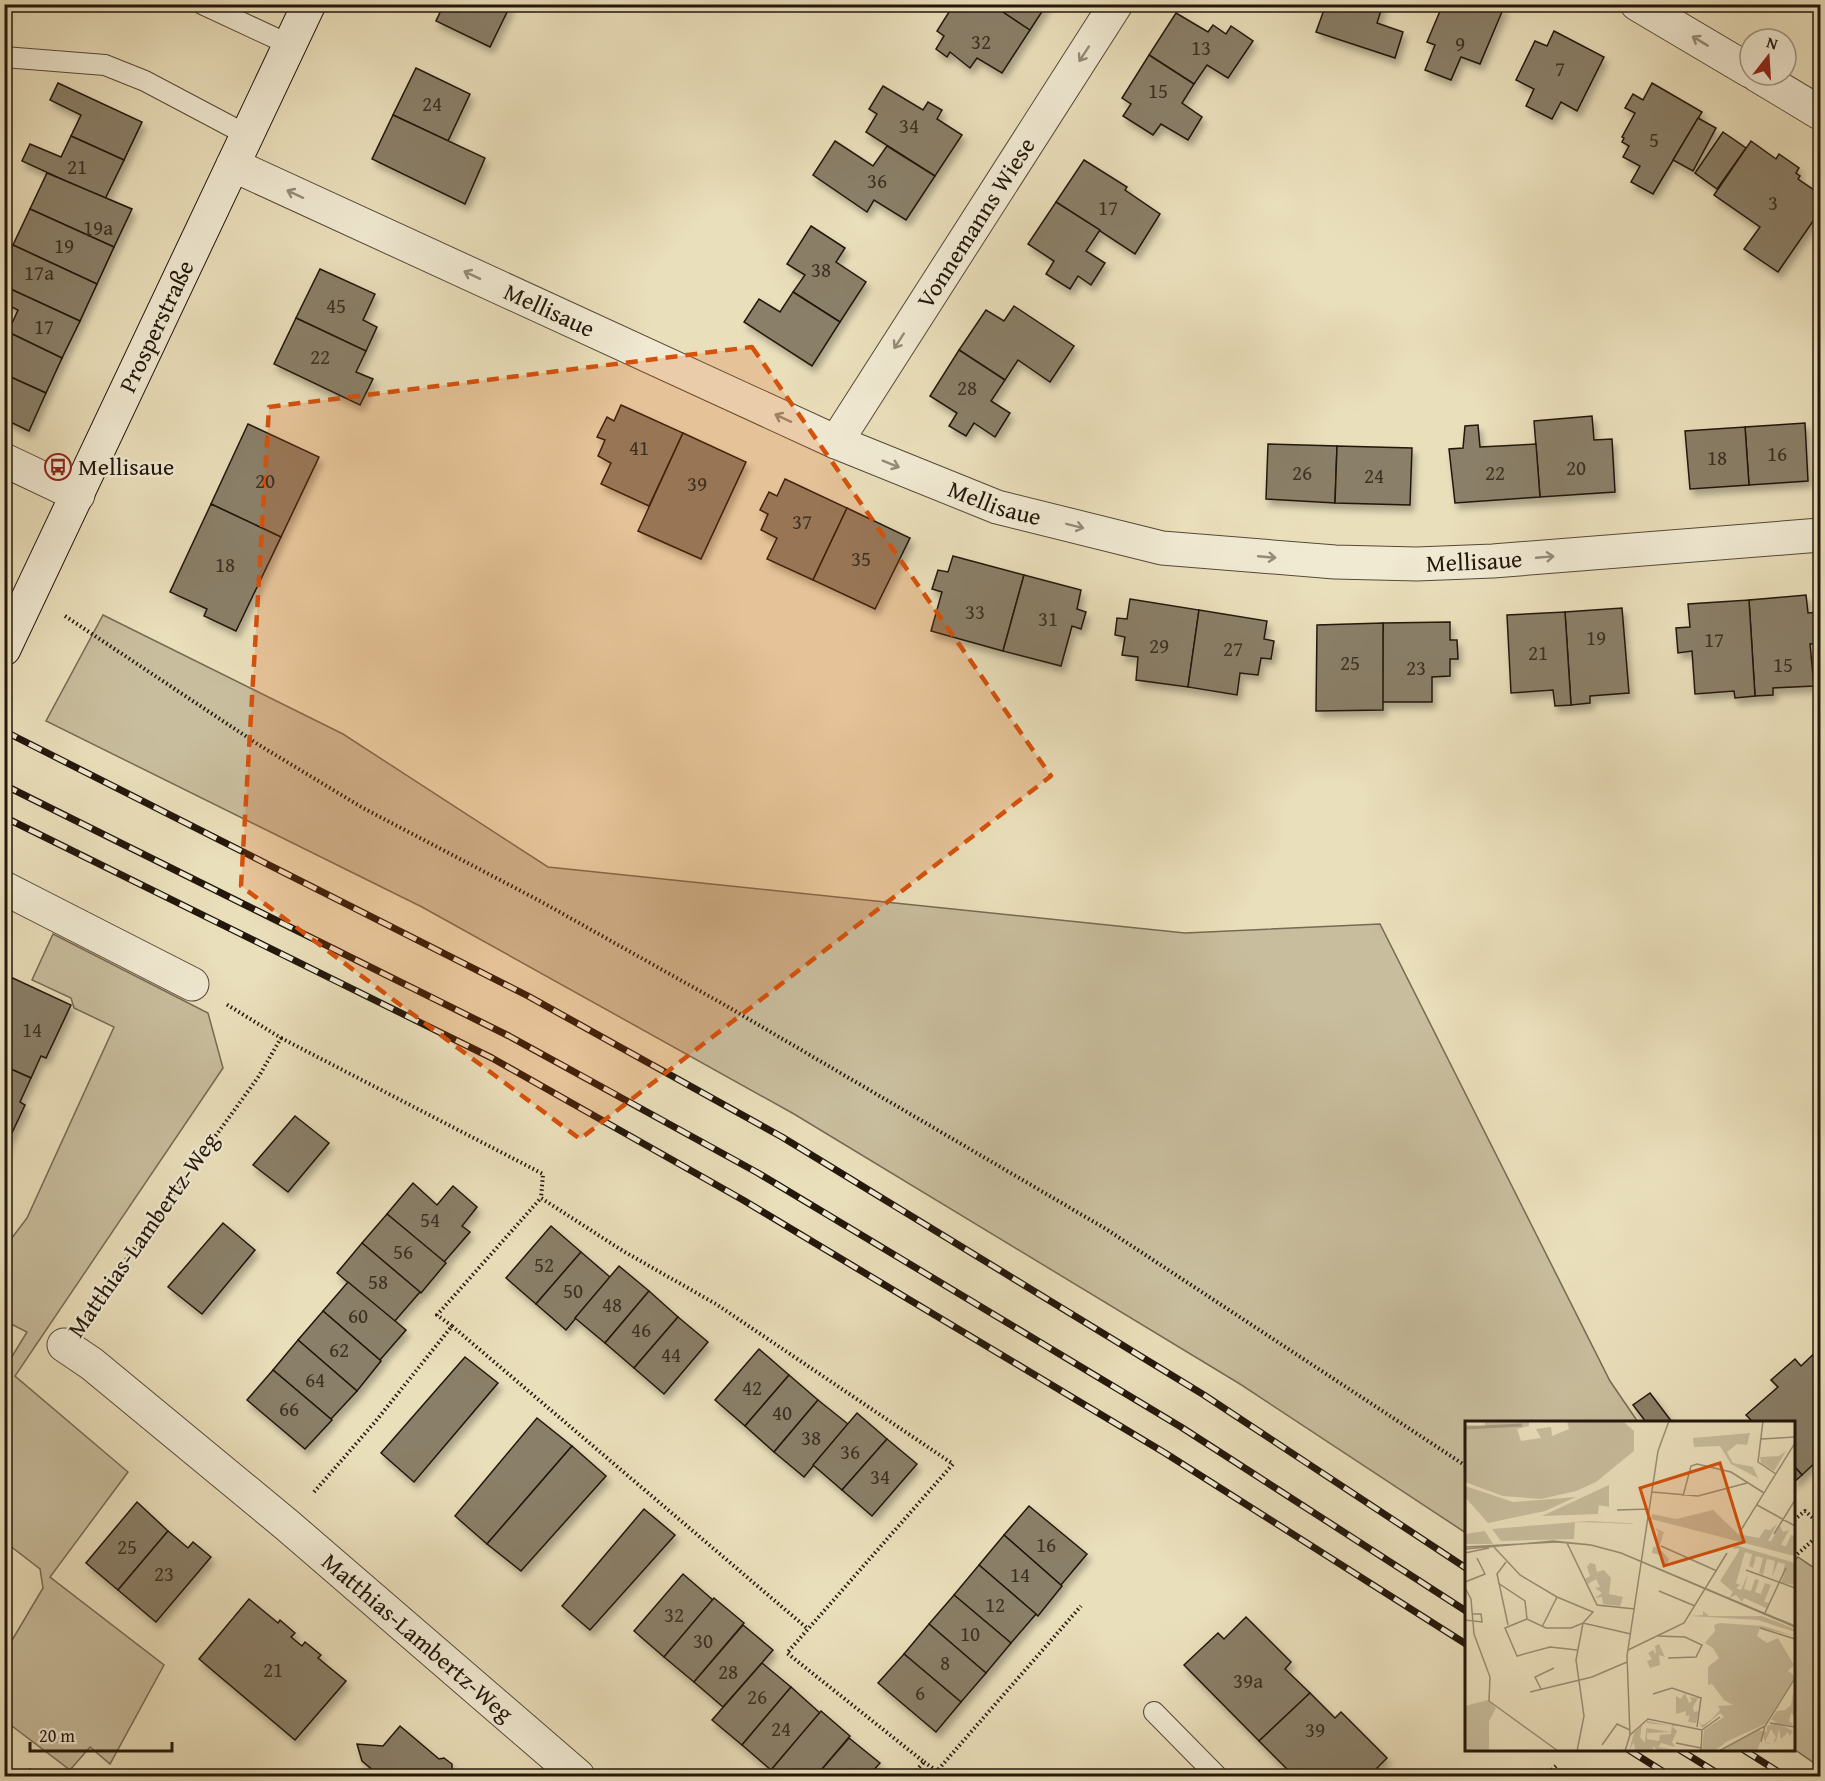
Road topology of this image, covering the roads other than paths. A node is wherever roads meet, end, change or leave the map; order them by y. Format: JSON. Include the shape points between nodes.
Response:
{"nodes":[{"id":1,"x":202,"y":4,"type":"edge"},
{"id":2,"x":309,"y":4,"type":"edge"},
{"id":3,"x":1116,"y":4,"type":"edge"},
{"id":4,"x":1637,"y":4,"type":"edge"},
{"id":5,"x":290,"y":45,"type":"junction"},
{"id":6,"x":4,"y":57,"type":"edge"},
{"id":7,"x":1738,"y":64,"type":"edge"},
{"id":8,"x":1777,"y":87,"type":"edge"},
{"id":9,"x":1821,"y":113,"type":"edge"},
{"id":10,"x":248,"y":135,"type":"junction"},
{"id":11,"x":233,"y":165,"type":"junction"},
{"id":12,"x":836,"y":442,"type":"junction"},
{"id":13,"x":4,"y":460,"type":"edge"},
{"id":14,"x":78,"y":495,"type":"junction"},
{"id":15,"x":1821,"y":535,"type":"edge"},
{"id":16,"x":4,"y":649,"type":"edge"},
{"id":17,"x":4,"y":888,"type":"edge"},
{"id":18,"x":192,"y":984,"type":"road end"},
{"id":19,"x":64,"y":1345,"type":"road end"},
{"id":20,"x":1154,"y":1712,"type":"dead end"},
{"id":21,"x":578,"y":1776,"type":"edge"},
{"id":22,"x":1217,"y":1776,"type":"edge"}],
"edges":[{"from":1,"to":5,"type":"lane"},
{"from":2,"to":5,"type":"street","name":"Prosperstraße"},
{"from":3,"to":12,"type":"street","name":"Vonnemanns Wiese","one_way":true},
{"from":7,"to":4,"type":"street","one_way":true},
{"from":5,"to":10,"type":"street","name":"Prosperstraße"},
{"from":6,"to":10,"type":"lane","via":[[105,65]]},
{"from":8,"to":9,"type":"street"},
{"from":10,"to":11,"type":"street","name":"Prosperstraße"},
{"from":12,"to":11,"type":"street","name":"Mellisaue","one_way":true},
{"from":11,"to":14,"type":"street","name":"Prosperstraße"},
{"from":12,"to":15,"type":"street","name":"Mellisaue","one_way":true,"via":[[997,507],[1162,548],[1335,562],[1418,564]]},
{"from":13,"to":14,"type":"street"},
{"from":14,"to":16,"type":"street","name":"Prosperstraße"},
{"from":17,"to":18,"type":"street"},
{"from":19,"to":21,"type":"street","name":"Matthias-Lambertz-Weg","via":[[287,1525]]},
{"from":20,"to":22,"type":"lane"}]}
